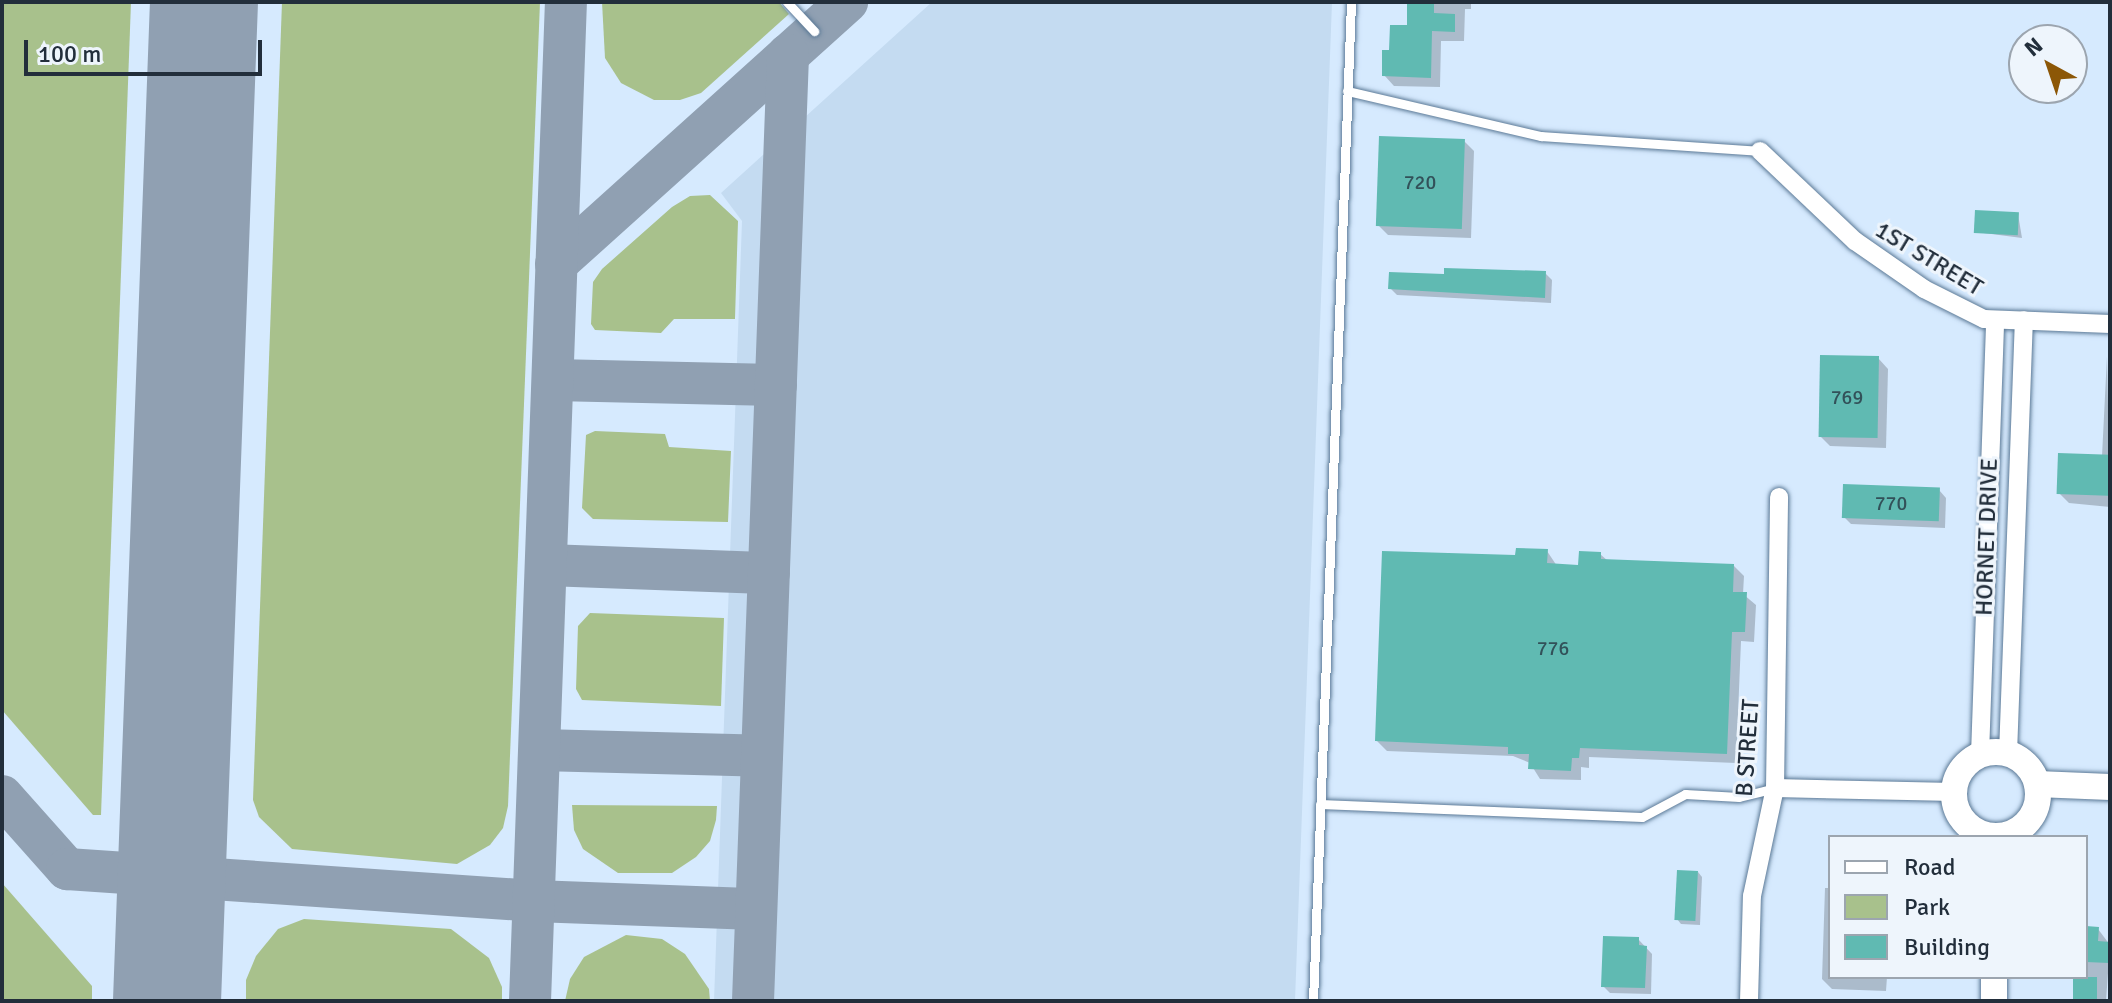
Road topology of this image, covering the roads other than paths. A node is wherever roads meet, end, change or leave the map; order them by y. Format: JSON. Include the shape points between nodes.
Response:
{"nodes":[{"id":1,"x":787,"y":2,"type":"edge"},
{"id":2,"x":1351,"y":2,"type":"edge"},
{"id":3,"x":814,"y":31,"type":"dead end"},
{"id":4,"x":1347,"y":91,"type":"junction"},
{"id":5,"x":1760,"y":151,"type":"joint"},
{"id":6,"x":1995,"y":320,"type":"junction"},
{"id":7,"x":2024,"y":320,"type":"junction"},
{"id":8,"x":2110,"y":324,"type":"edge"},
{"id":9,"x":1779,"y":497,"type":"dead end"},
{"id":10,"x":2008,"y":754,"type":"junction"},
{"id":11,"x":1980,"y":755,"type":"junction"},
{"id":12,"x":2037,"y":784,"type":"junction"},
{"id":13,"x":2110,"y":787,"type":"edge"},
{"id":14,"x":1775,"y":788,"type":"junction"},
{"id":15,"x":1954,"y":792,"type":"junction"},
{"id":16,"x":1320,"y":804,"type":"junction"},
{"id":17,"x":1991,"y":835,"type":"edge"},
{"id":18,"x":2001,"y":835,"type":"edge"},
{"id":19,"x":1994,"y":979,"type":"edge"},
{"id":20,"x":1313,"y":1001,"type":"edge"},
{"id":21,"x":1749,"y":1001,"type":"edge"},
{"id":22,"x":1994,"y":1001,"type":"edge"}],
"edges":[{"from":1,"to":3,"type":"lane"},
{"from":2,"to":4,"type":"lane"},
{"from":4,"to":5,"type":"lane","via":[[1541,136]]},
{"from":4,"to":16,"type":"lane"},
{"from":5,"to":6,"type":"street","name":"1ST STREET","via":[[1887,266],[1924,289]]},
{"from":6,"to":7,"type":"street","name":"1ST STREET"},
{"from":6,"to":11,"type":"street","name":"HORNET DRIVE"},
{"from":7,"to":8,"type":"street","name":"1ST STREET"},
{"from":7,"to":10,"type":"street","name":"HORNET DRIVE"},
{"from":9,"to":14,"type":"street","name":"B STREET"},
{"from":10,"to":11,"type":"main road"},
{"from":10,"to":12,"type":"main road","via":[[2027,765]]},
{"from":11,"to":15,"type":"main road","via":[[1962,770]]},
{"from":12,"to":13,"type":"main road"},
{"from":12,"to":18,"type":"main road","via":[[2030,820]]},
{"from":14,"to":15,"type":"street"},
{"from":14,"to":16,"type":"lane","via":[[1739,797],[1685,794],[1642,817]]},
{"from":14,"to":21,"type":"street","name":"B STREET","via":[[1753,885]]},
{"from":15,"to":17,"type":"main road","via":[[1961,818]]},
{"from":16,"to":20,"type":"lane"},
{"from":19,"to":22,"type":"main road"}]}
